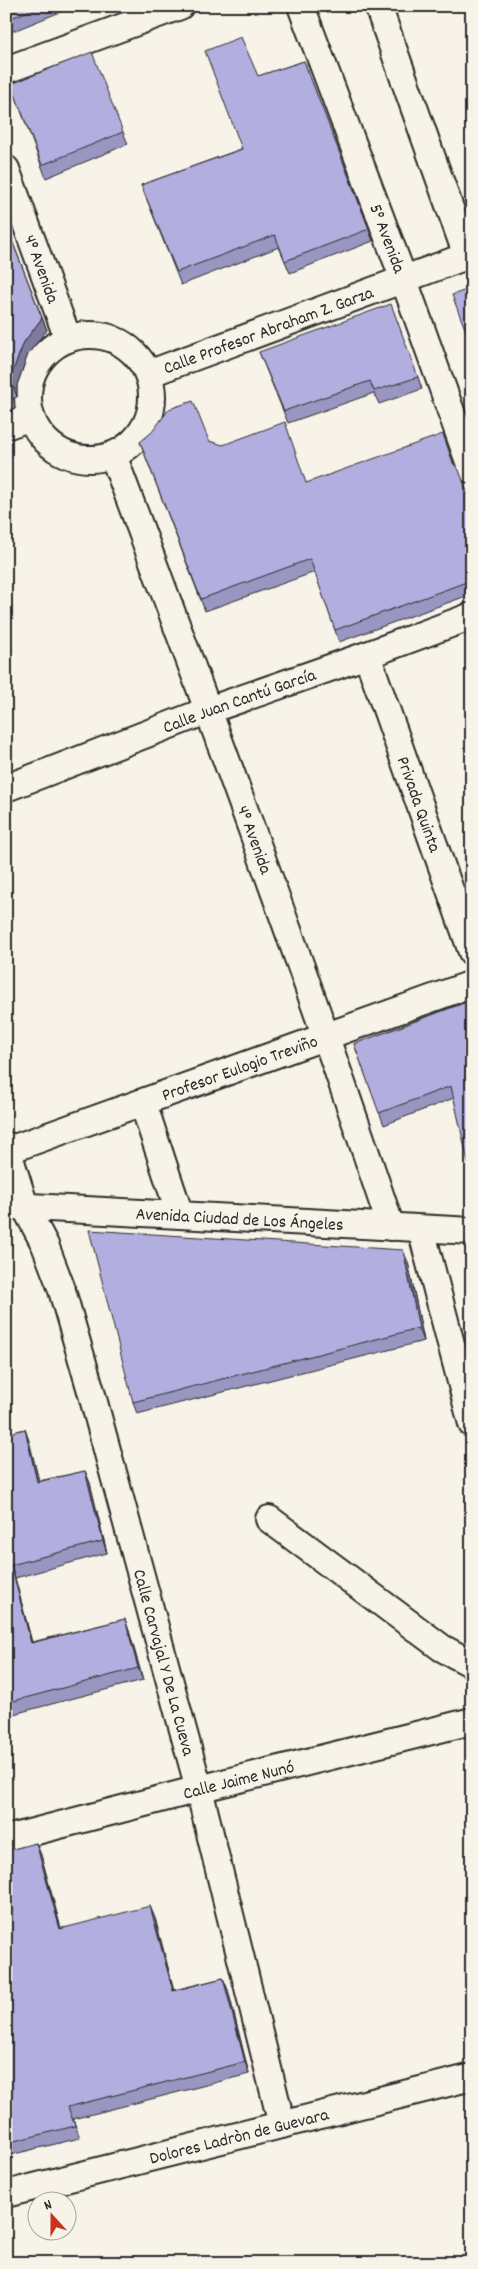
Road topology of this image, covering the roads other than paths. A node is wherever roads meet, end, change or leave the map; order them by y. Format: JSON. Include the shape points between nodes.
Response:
{"nodes":[{"id":1,"x":180,"y":6,"type":"edge"},
{"id":2,"x":302,"y":6,"type":"edge"},
{"id":3,"x":378,"y":6,"type":"edge"},
{"id":4,"x":6,"y":70,"type":"edge"},
{"id":5,"x":6,"y":169,"type":"edge"},
{"id":6,"x":469,"y":255,"type":"edge"},
{"id":7,"x":404,"y":280,"type":"junction"},
{"id":8,"x":68,"y":339,"type":"junction"},
{"id":9,"x":148,"y":374,"type":"junction"},
{"id":10,"x":30,"y":417,"type":"junction"},
{"id":11,"x":6,"y":426,"type":"edge"},
{"id":12,"x":113,"y":455,"type":"junction"},
{"id":13,"x":472,"y":470,"type":"edge"},
{"id":14,"x":472,"y":616,"type":"edge"},
{"id":15,"x":367,"y":656,"type":"junction"},
{"id":16,"x":209,"y":710,"type":"junction"},
{"id":17,"x":6,"y":788,"type":"edge"},
{"id":18,"x":472,"y":952,"type":"edge"},
{"id":19,"x":472,"y":984,"type":"edge"},
{"id":20,"x":327,"y":1037,"type":"junction"},
{"id":21,"x":143,"y":1102,"type":"junction"},
{"id":22,"x":7,"y":1149,"type":"edge"},
{"id":23,"x":16,"y":1207,"type":"edge"},
{"id":24,"x":180,"y":1215,"type":"junction"},
{"id":25,"x":390,"y":1227,"type":"junction"},
{"id":26,"x":421,"y":1229,"type":"junction"},
{"id":27,"x":472,"y":1232,"type":"edge"},
{"id":28,"x":472,"y":1424,"type":"edge"},
{"id":29,"x":269,"y":1519,"type":"dead end"},
{"id":30,"x":472,"y":1664,"type":"edge"},
{"id":31,"x":472,"y":1721,"type":"edge"},
{"id":32,"x":199,"y":1788,"type":"junction"},
{"id":33,"x":6,"y":1839,"type":"edge"},
{"id":34,"x":472,"y":2077,"type":"edge"},
{"id":35,"x":282,"y":2125,"type":"junction"},
{"id":36,"x":6,"y":2194,"type":"edge"}],
"edges":[{"from":1,"to":4,"type":"street"},
{"from":2,"to":7,"type":"street","name":"5° Avenida"},
{"from":3,"to":6,"type":"street"},
{"from":5,"to":8,"type":"street","name":"4° Avenida"},
{"from":6,"to":7,"type":"street","name":"Calle Profesor Abraham Z. Garza"},
{"from":7,"to":9,"type":"street","name":"Calle Profesor Abraham Z. Garza"},
{"from":7,"to":13,"type":"street","name":"5° Avenida"},
{"from":8,"to":9,"type":"street","via":[[83,335],[103,336],[122,344],[138,357]]},
{"from":8,"to":10,"type":"street","via":[[45,354],[32,373],[27,395]]},
{"from":9,"to":12,"type":"street","via":[[152,393],[150,412],[143,430],[130,445]]},
{"from":10,"to":11,"type":"street"},
{"from":10,"to":12,"type":"street","via":[[40,435],[55,449],[73,457],[93,459]]},
{"from":12,"to":16,"type":"street","name":"4° Avenida"},
{"from":14,"to":15,"type":"street","name":"Calle Juan Cantú García"},
{"from":15,"to":16,"type":"street","name":"Calle Juan Cantú García"},
{"from":15,"to":18,"type":"street","name":"Privada Quinta"},
{"from":16,"to":17,"type":"street","name":"Calle Juan Cantú García"},
{"from":16,"to":20,"type":"street","name":"4° Avenida"},
{"from":19,"to":20,"type":"street","name":"Profesor Eulogio Treviño"},
{"from":20,"to":21,"type":"street","name":"Profesor Eulogio Treviño"},
{"from":20,"to":25,"type":"street","name":"4° Avenida"},
{"from":21,"to":22,"type":"street","name":"Profesor Eulogio Treviño"},
{"from":21,"to":24,"type":"street"},
{"from":22,"to":23,"type":"street","name":"Calle Carvajal Y De La Cueva"},
{"from":23,"to":24,"type":"street","name":"Avenida Ciudad de Los Ángeles"},
{"from":23,"to":32,"type":"street","name":"Calle Carvajal Y De La Cueva","via":[[45,1245],[66,1306]]},
{"from":24,"to":25,"type":"street","name":"Avenida Ciudad de Los Ángeles"},
{"from":25,"to":26,"type":"street","name":"Avenida Ciudad de Los Ángeles"},
{"from":26,"to":27,"type":"street","name":"Avenida Ciudad de Los Ángeles"},
{"from":26,"to":28,"type":"street"},
{"from":29,"to":30,"type":"street","via":[[442,1648]]},
{"from":31,"to":32,"type":"street","name":"Calle Jaime Nunó"},
{"from":32,"to":33,"type":"street","name":"Calle Jaime Nunó"},
{"from":32,"to":35,"type":"street","name":"Calle Carvajal Y De La Cueva"},
{"from":34,"to":35,"type":"street","name":"Dolores Ladròn de Guevara"},
{"from":35,"to":36,"type":"street","name":"Dolores Ladròn de Guevara"}]}
